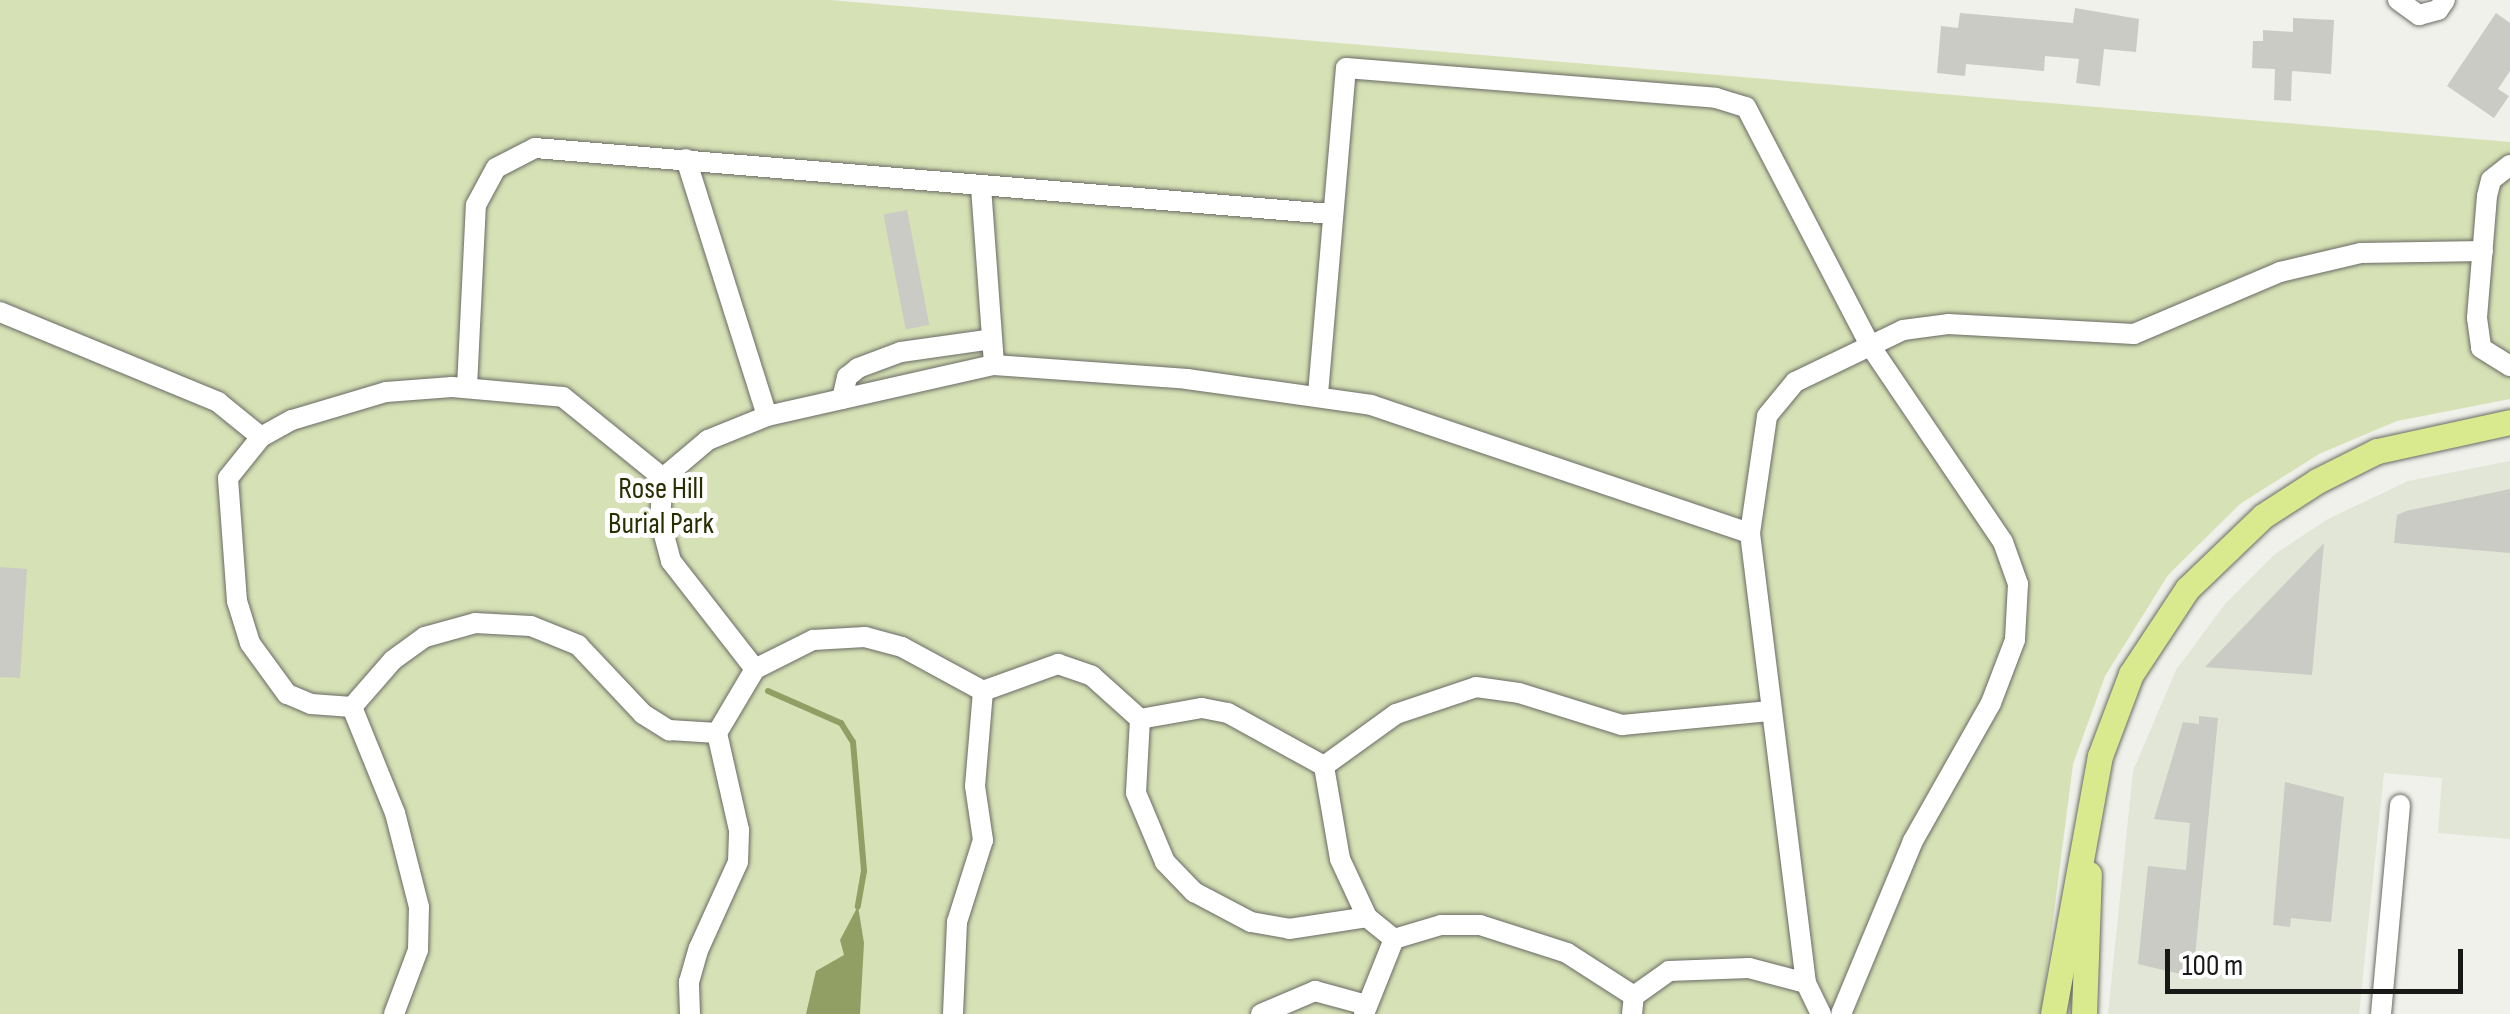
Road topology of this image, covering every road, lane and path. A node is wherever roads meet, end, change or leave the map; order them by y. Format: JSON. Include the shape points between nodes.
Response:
{"nodes":[{"id":1,"x":2398,"y":0,"type":"edge"},
{"id":2,"x":2445,"y":0,"type":"edge"},
{"id":3,"x":686,"y":160,"type":"junction"},
{"id":4,"x":2510,"y":165,"type":"edge"},
{"id":5,"x":981,"y":186,"type":"junction"},
{"id":6,"x":1331,"y":214,"type":"junction"},
{"id":7,"x":2483,"y":250,"type":"junction"},
{"id":8,"x":0,"y":312,"type":"edge"},
{"id":9,"x":992,"y":339,"type":"junction"},
{"id":10,"x":1872,"y":347,"type":"junction"},
{"id":11,"x":994,"y":365,"type":"junction"},
{"id":12,"x":2510,"y":366,"type":"edge"},
{"id":13,"x":467,"y":387,"type":"junction"},
{"id":14,"x":1318,"y":394,"type":"junction"},
{"id":15,"x":842,"y":399,"type":"junction"},
{"id":16,"x":767,"y":416,"type":"junction"},
{"id":17,"x":2510,"y":422,"type":"edge"},
{"id":18,"x":261,"y":437,"type":"junction"},
{"id":19,"x":663,"y":478,"type":"junction"},
{"id":20,"x":1750,"y":533,"type":"junction"},
{"id":21,"x":756,"y":669,"type":"junction"},
{"id":22,"x":984,"y":691,"type":"junction"},
{"id":23,"x":352,"y":707,"type":"junction"},
{"id":24,"x":1769,"y":712,"type":"junction"},
{"id":25,"x":1140,"y":719,"type":"junction"},
{"id":26,"x":718,"y":732,"type":"junction"},
{"id":27,"x":1324,"y":766,"type":"junction"},
{"id":28,"x":2091,"y":794,"type":"junction"},
{"id":29,"x":2400,"y":805,"type":"dead end"},
{"id":30,"x":1367,"y":918,"type":"junction"},
{"id":31,"x":1394,"y":939,"type":"junction"},
{"id":32,"x":1806,"y":983,"type":"junction"},
{"id":33,"x":1633,"y":1005,"type":"edge"},
{"id":34,"x":1364,"y":1009,"type":"edge"},
{"id":35,"x":394,"y":1014,"type":"edge"},
{"id":36,"x":690,"y":1014,"type":"edge"},
{"id":37,"x":953,"y":1014,"type":"edge"},
{"id":38,"x":1261,"y":1014,"type":"edge"},
{"id":39,"x":1821,"y":1014,"type":"edge"},
{"id":40,"x":1840,"y":1014,"type":"edge"},
{"id":41,"x":2054,"y":1014,"type":"edge"},
{"id":42,"x":2084,"y":1014,"type":"edge"},
{"id":43,"x":2380,"y":1014,"type":"edge"}],
"edges":[{"from":1,"to":2,"type":"street","via":[[2418,16],[2438,10]]},
{"from":3,"to":5,"type":"street"},
{"from":3,"to":13,"type":"street","via":[[534,148],[496,168],[476,205]]},
{"from":3,"to":16,"type":"street"},
{"from":4,"to":7,"type":"street","via":[[2491,180]]},
{"from":5,"to":6,"type":"street"},
{"from":5,"to":9,"type":"street"},
{"from":6,"to":10,"type":"street","via":[[1346,68],[1716,98],[1746,106],[1759,122]]},
{"from":6,"to":14,"type":"street"},
{"from":7,"to":10,"type":"street","via":[[2361,253],[2280,272],[2134,334],[1948,324],[1903,330]]},
{"from":7,"to":12,"type":"street","via":[[2477,334],[2492,360]]},
{"from":8,"to":18,"type":"street","via":[[218,402]]},
{"from":9,"to":11,"type":"street"},
{"from":9,"to":15,"type":"street","via":[[901,352],[858,368],[847,378]]},
{"from":10,"to":20,"type":"street","via":[[1795,382],[1767,416]]},
{"from":10,"to":40,"type":"street","via":[[2003,542],[2018,584],[2015,640],[1991,703],[1914,841]]},
{"from":11,"to":14,"type":"street"},
{"from":11,"to":15,"type":"street"},
{"from":13,"to":18,"type":"street","via":[[386,392],[332,404]]},
{"from":13,"to":19,"type":"street","via":[[563,397]]},
{"from":14,"to":20,"type":"street","via":[[1370,405]]},
{"from":15,"to":16,"type":"street"},
{"from":16,"to":19,"type":"street","via":[[708,440]]},
{"from":17,"to":28,"type":"main road","via":[[2377,451],[2290,498],[2219,554],[2156,630],[2131,674]]},
{"from":18,"to":23,"type":"street","via":[[228,478],[236,601],[250,643],[287,694],[310,704]]},
{"from":19,"to":21,"type":"street","via":[[660,520],[671,561]]},
{"from":20,"to":24,"type":"street"},
{"from":21,"to":22,"type":"street","via":[[813,640],[864,637],[902,646]]},
{"from":21,"to":26,"type":"street"},
{"from":22,"to":25,"type":"street","via":[[1058,664],[1092,676]]},
{"from":22,"to":37,"type":"street","via":[[975,786],[984,840],[952,950]]},
{"from":23,"to":26,"type":"street","via":[[393,660],[424,637],[474,623],[531,626],[578,645],[642,714],[669,730]]},
{"from":23,"to":35,"type":"street","via":[[395,813],[419,907],[418,950]]},
{"from":24,"to":27,"type":"street","via":[[1622,725],[1519,693],[1476,688],[1396,714]]},
{"from":24,"to":32,"type":"street"},
{"from":25,"to":27,"type":"street","via":[[1202,708],[1228,712]]},
{"from":25,"to":30,"type":"street","via":[[1136,793],[1165,862],[1194,892],[1251,922],[1289,929]]},
{"from":26,"to":36,"type":"street","via":[[739,830],[738,862],[699,948],[689,982]]},
{"from":27,"to":30,"type":"street","via":[[1340,859]]},
{"from":28,"to":41,"type":"main road"},
{"from":28,"to":42,"type":"main road"},
{"from":29,"to":43,"type":"street"},
{"from":30,"to":31,"type":"street"},
{"from":31,"to":33,"type":"street","via":[[1440,925],[1480,924],[1567,953]]},
{"from":31,"to":34,"type":"street"},
{"from":32,"to":33,"type":"street","via":[[1703,965],[1669,971]]},
{"from":32,"to":39,"type":"street"},
{"from":34,"to":38,"type":"street","via":[[1315,991]]}]}
